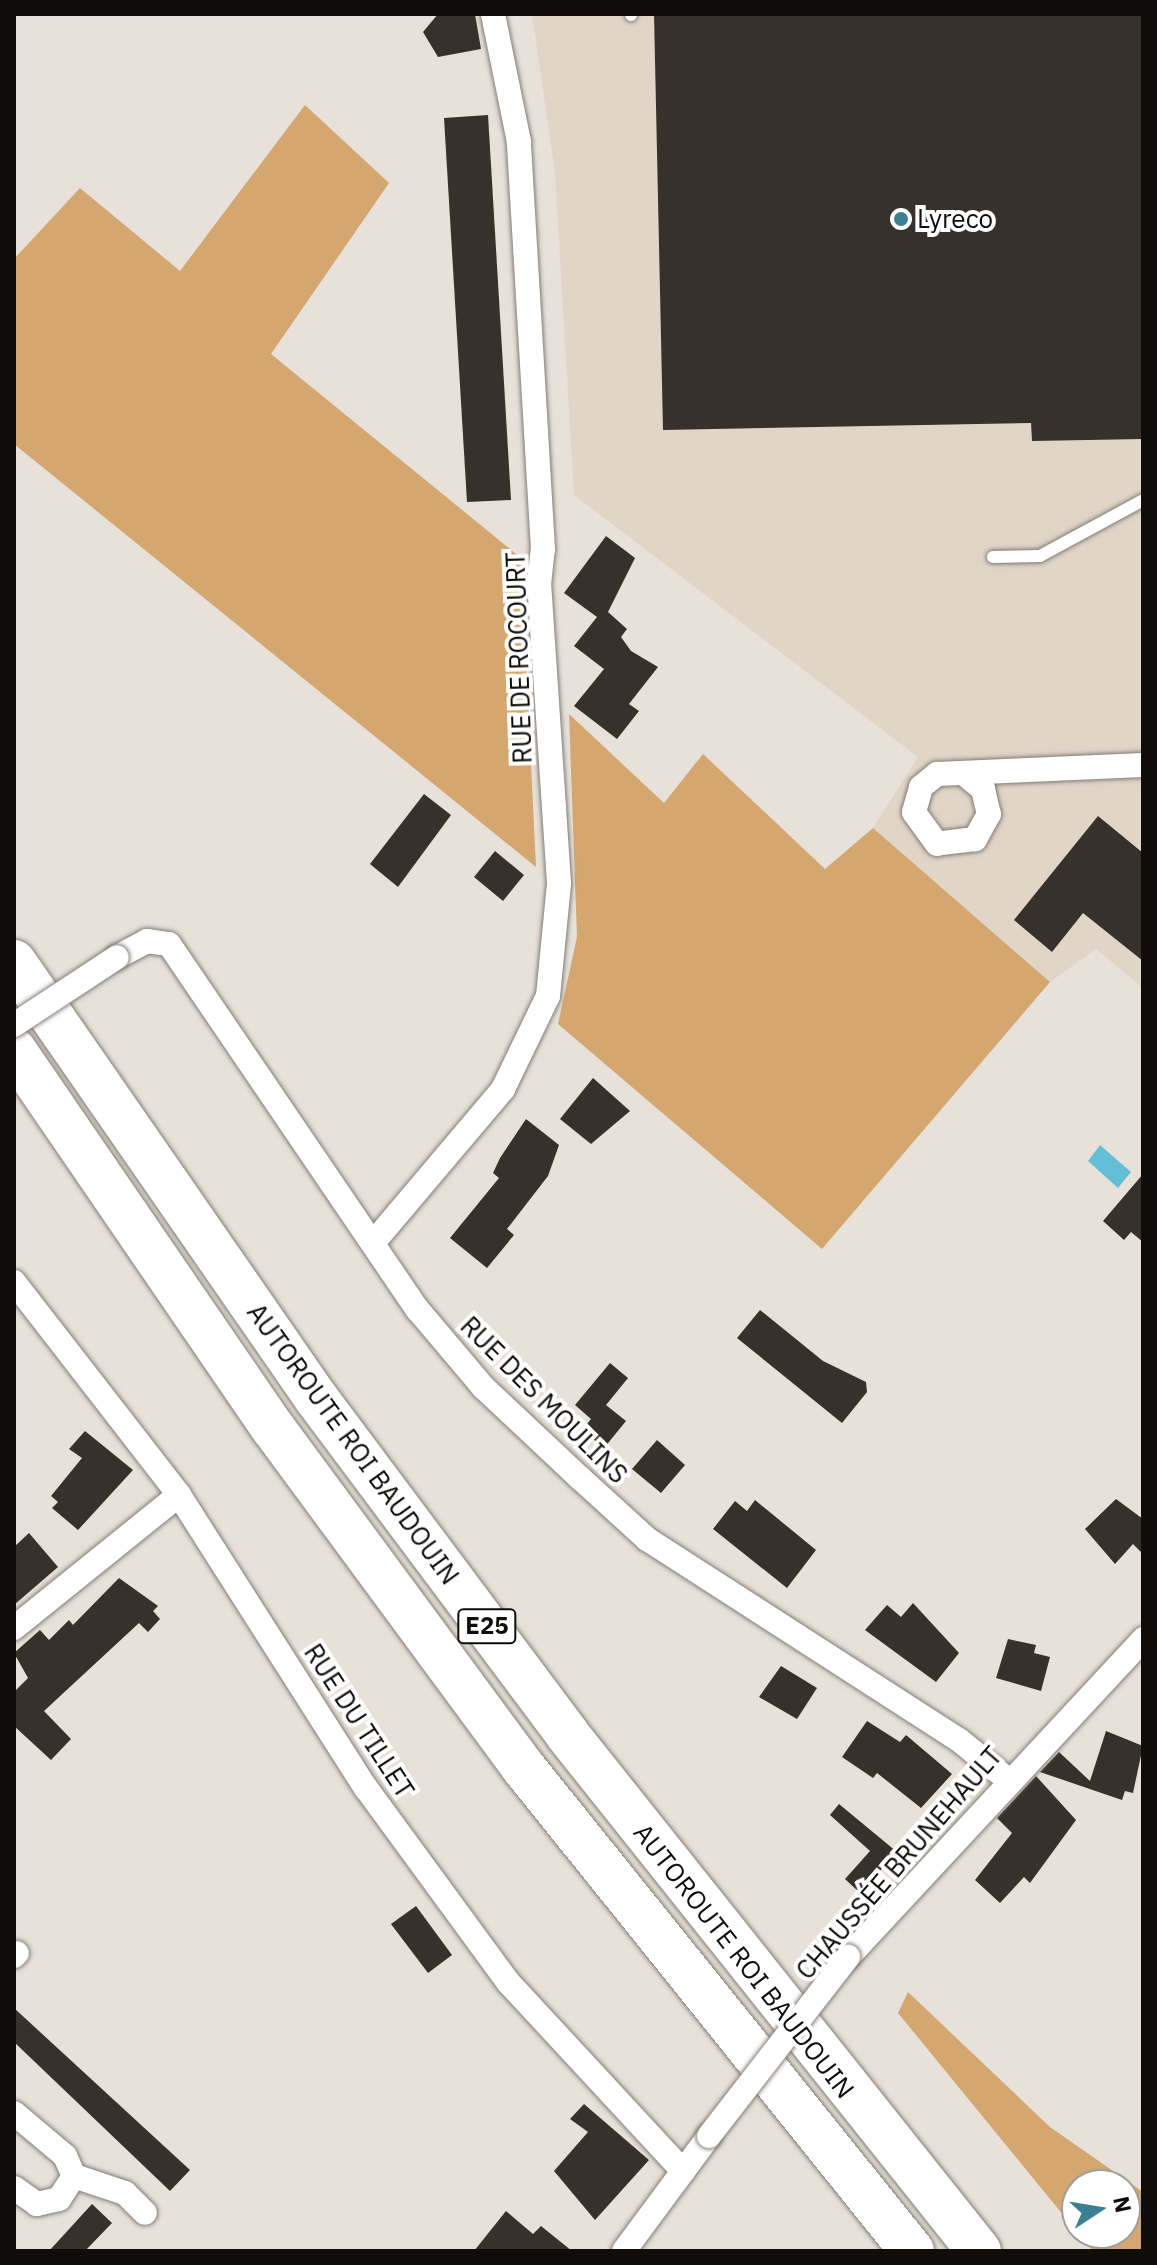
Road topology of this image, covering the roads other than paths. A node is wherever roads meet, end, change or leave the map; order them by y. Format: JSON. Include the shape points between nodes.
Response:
{"nodes":[{"id":1,"x":493,"y":14,"type":"edge"},
{"id":2,"x":1143,"y":500,"type":"edge"},
{"id":3,"x":993,"y":557,"type":"dead end"},
{"id":4,"x":1143,"y":765,"type":"edge"},
{"id":5,"x":963,"y":773,"type":"dead end"},
{"id":6,"x":14,"y":962,"type":"edge"},
{"id":7,"x":14,"y":1025,"type":"edge"},
{"id":8,"x":14,"y":1050,"type":"edge"},
{"id":9,"x":373,"y":1243,"type":"junction"},
{"id":10,"x":14,"y":1282,"type":"edge"},
{"id":11,"x":179,"y":1495,"type":"junction"},
{"id":12,"x":14,"y":1628,"type":"edge"},
{"id":13,"x":1143,"y":1639,"type":"edge"},
{"id":14,"x":1007,"y":1779,"type":"junction"},
{"id":15,"x":14,"y":2113,"type":"edge"},
{"id":16,"x":683,"y":2171,"type":"junction"},
{"id":17,"x":74,"y":2176,"type":"junction"},
{"id":18,"x":14,"y":2188,"type":"edge"},
{"id":19,"x":145,"y":2213,"type":"dead end"},
{"id":20,"x":624,"y":2251,"type":"edge"},
{"id":21,"x":912,"y":2251,"type":"edge"},
{"id":22,"x":979,"y":2251,"type":"edge"}],
"edges":[{"from":1,"to":9,"type":"street","name":"RUE DE ROCOURT","via":[[521,173],[559,883],[552,959],[548,996],[503,1089]]},
{"from":2,"to":3,"type":"lane","via":[[1040,556]]},
{"from":4,"to":5,"type":"street"},
{"from":6,"to":22,"type":"highway","name":"AUTOROUTE ROI BAUDOUIN","number":"E25","via":[[316,1398],[530,1684],[835,2078]]},
{"from":7,"to":9,"type":"street","name":"RUE DES MOULINS","bridge":true,"via":[[147,941],[169,944]]},
{"from":8,"to":21,"type":"highway","name":"AUTOROUTE ROI BAUDOUIN","number":"E25","via":[[273,1428],[513,1754]]},
{"from":9,"to":14,"type":"street","name":"RUE DES MOULINS","via":[[483,1387],[647,1539],[959,1740]]},
{"from":10,"to":11,"type":"street","name":"RUE DU TILLET"},
{"from":11,"to":12,"type":"street"},
{"from":11,"to":16,"type":"street","name":"RUE DU TILLET","via":[[366,1788],[499,1970]]},
{"from":13,"to":14,"type":"street","name":"CHAUSSÉE BRUNEHAULT"},
{"from":14,"to":16,"type":"street","name":"CHAUSSÉE BRUNEHAULT","bridge":true,"via":[[848,1957]]},
{"from":15,"to":17,"type":"street","via":[[65,2156]]},
{"from":16,"to":20,"type":"street","name":"CHAUSSÉE BRUNEHAULT"},
{"from":17,"to":18,"type":"street","via":[[59,2199],[37,2204]]},
{"from":17,"to":19,"type":"street","via":[[125,2193]]}]}
